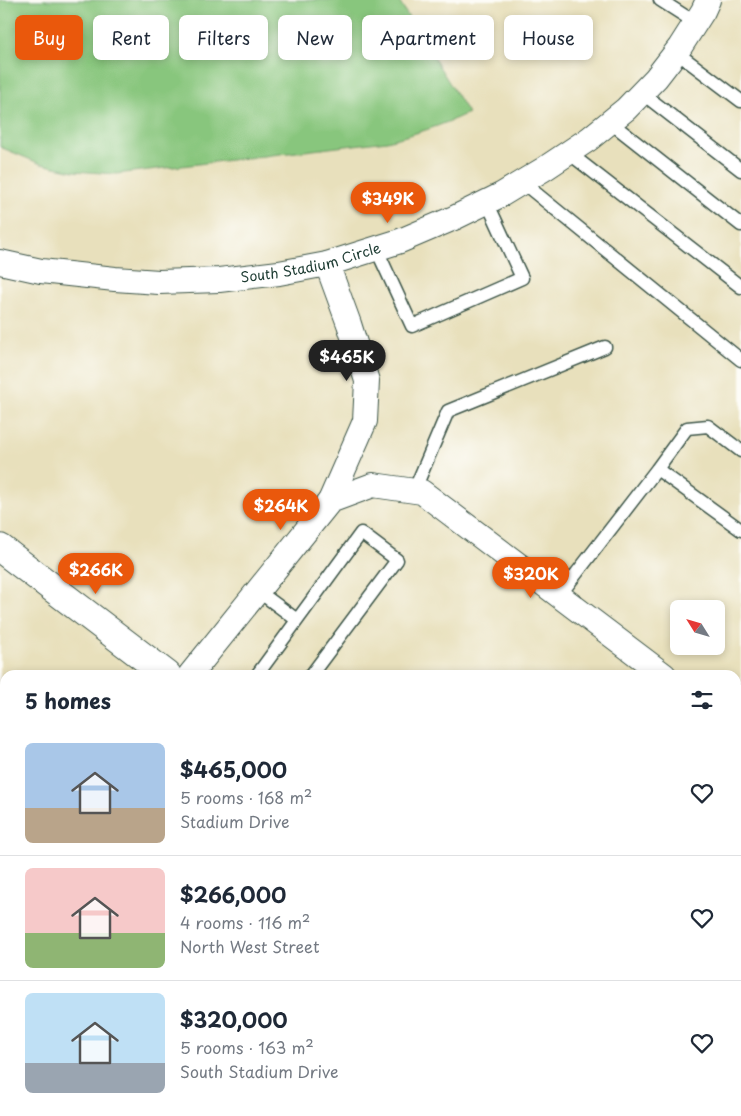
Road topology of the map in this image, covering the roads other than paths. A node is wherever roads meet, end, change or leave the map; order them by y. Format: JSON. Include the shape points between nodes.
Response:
{"nodes":[{"id":1,"x":660,"y":0,"type":"edge"},
{"id":2,"x":708,"y":0,"type":"edge"},
{"id":3,"x":696,"y":23,"type":"junction"},
{"id":4,"x":676,"y":52,"type":"junction"},
{"id":5,"x":642,"y":93,"type":"junction"},
{"id":6,"x":741,"y":101,"type":"edge"},
{"id":7,"x":610,"y":122,"type":"junction"},
{"id":8,"x":569,"y":153,"type":"junction"},
{"id":9,"x":741,"y":170,"type":"edge"},
{"id":10,"x":522,"y":182,"type":"junction"},
{"id":11,"x":487,"y":202,"type":"junction"},
{"id":12,"x":741,"y":226,"type":"edge"},
{"id":13,"x":376,"y":248,"type":"junction"},
{"id":14,"x":0,"y":262,"type":"edge"},
{"id":15,"x":327,"y":264,"type":"junction"},
{"id":16,"x":741,"y":287,"type":"edge"},
{"id":17,"x":605,"y":347,"type":"dead end"},
{"id":18,"x":741,"y":360,"type":"edge"},
{"id":19,"x":741,"y":451,"type":"edge"},
{"id":20,"x":657,"y":469,"type":"junction"},
{"id":21,"x":418,"y":491,"type":"junction"},
{"id":22,"x":330,"y":501,"type":"junction"},
{"id":23,"x":741,"y":530,"type":"edge"},
{"id":24,"x":0,"y":548,"type":"edge"},
{"id":25,"x":258,"y":591,"type":"junction"},
{"id":26,"x":559,"y":596,"type":"junction"},
{"id":27,"x":297,"y":620,"type":"junction"},
{"id":28,"x":160,"y":670,"type":"edge"},
{"id":29,"x":194,"y":670,"type":"edge"},
{"id":30,"x":261,"y":670,"type":"edge"},
{"id":31,"x":315,"y":670,"type":"edge"},
{"id":32,"x":657,"y":670,"type":"edge"}],
"edges":[{"from":1,"to":3,"type":"lane"},
{"from":2,"to":3,"type":"street","name":"South Stadium Circle"},
{"from":3,"to":4,"type":"street","name":"South Stadium Circle"},
{"from":4,"to":5,"type":"street","name":"South Stadium Circle"},
{"from":4,"to":6,"type":"lane"},
{"from":5,"to":7,"type":"street","name":"South Stadium Circle"},
{"from":5,"to":9,"type":"lane"},
{"from":7,"to":8,"type":"street","name":"South Stadium Circle"},
{"from":7,"to":12,"type":"lane"},
{"from":8,"to":10,"type":"street","name":"South Stadium Circle"},
{"from":8,"to":16,"type":"lane"},
{"from":10,"to":11,"type":"street","name":"South Stadium Circle"},
{"from":10,"to":18,"type":"lane"},
{"from":11,"to":13,"type":"street","name":"South Stadium Circle","via":[[400,241]]},
{"from":11,"to":13,"type":"lane","via":[[522,278],[412,326]]},
{"from":13,"to":15,"type":"street","name":"South Stadium Circle"},
{"from":14,"to":15,"type":"street","name":"South Stadium Circle","via":[[41,271],[159,282],[219,280]]},
{"from":15,"to":22,"type":"street","via":[[367,381],[365,421]]},
{"from":17,"to":21,"type":"lane","via":[[448,411]]},
{"from":19,"to":20,"type":"lane","via":[[708,426],[687,428]]},
{"from":20,"to":23,"type":"lane"},
{"from":20,"to":26,"type":"lane"},
{"from":21,"to":22,"type":"street","via":[[373,485]]},
{"from":21,"to":26,"type":"street"},
{"from":22,"to":25,"type":"street"},
{"from":24,"to":28,"type":"street"},
{"from":25,"to":27,"type":"lane"},
{"from":25,"to":29,"type":"street"},
{"from":26,"to":32,"type":"street"},
{"from":27,"to":30,"type":"lane"},
{"from":27,"to":31,"type":"lane","via":[[361,533],[397,560]]}]}
